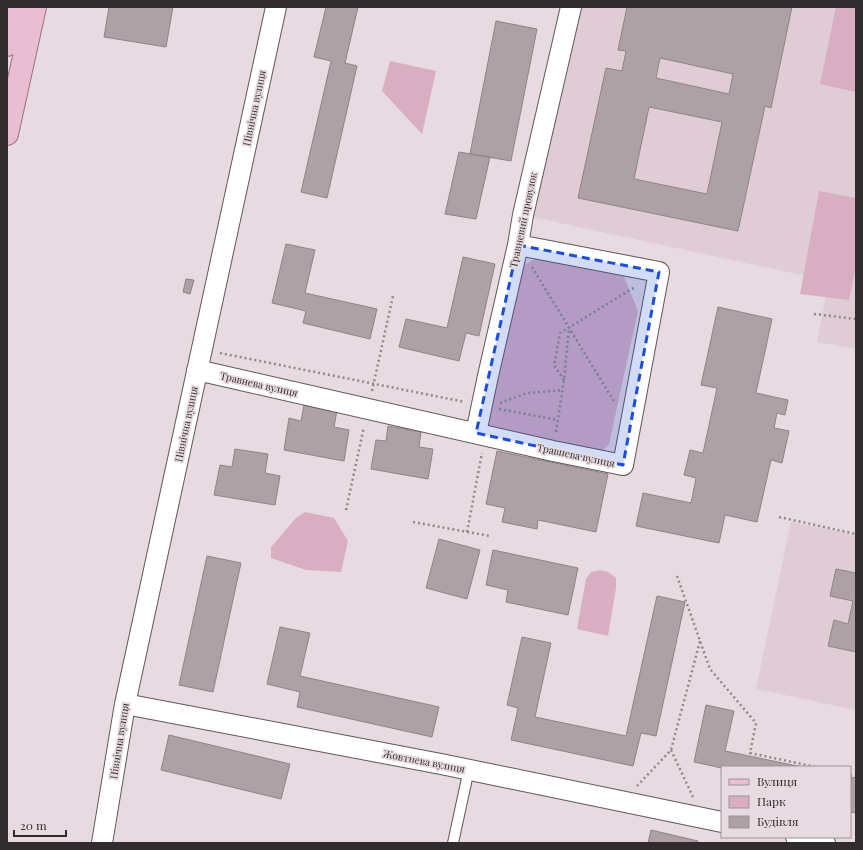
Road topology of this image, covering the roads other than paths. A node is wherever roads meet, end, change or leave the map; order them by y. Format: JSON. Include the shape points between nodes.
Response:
{"nodes":[{"id":1,"x":15,"y":7,"type":"edge"},
{"id":2,"x":35,"y":7,"type":"edge"},
{"id":3,"x":276,"y":7,"type":"edge"},
{"id":4,"x":571,"y":7,"type":"edge"},
{"id":5,"x":7,"y":45,"type":"edge"},
{"id":6,"x":7,"y":134,"type":"edge"},
{"id":7,"x":518,"y":245,"type":"junction"},
{"id":8,"x":197,"y":370,"type":"junction"},
{"id":9,"x":481,"y":434,"type":"junction"},
{"id":10,"x":125,"y":704,"type":"junction"},
{"id":11,"x":468,"y":769,"type":"junction"},
{"id":12,"x":713,"y":820,"type":"edge"},
{"id":13,"x":801,"y":838,"type":"edge"},
{"id":14,"x":102,"y":843,"type":"edge"},
{"id":15,"x":453,"y":843,"type":"edge"},
{"id":16,"x":825,"y":843,"type":"edge"}],
"edges":[{"from":1,"to":5,"type":"main road"},
{"from":2,"to":6,"type":"main road"},
{"from":3,"to":8,"type":"street","name":"Північна вулиця"},
{"from":4,"to":7,"type":"street","name":"Травневий провулок"},
{"from":7,"to":9,"type":"street","name":"Травневий провулок","via":[[488,376]]},
{"from":7,"to":9,"type":"street","name":"Травнева вулиця","via":[[659,272],[623,465]]},
{"from":8,"to":9,"type":"street","name":"Травнева вулиця"},
{"from":8,"to":10,"type":"street","name":"Північна вулиця"},
{"from":10,"to":11,"type":"street","name":"Жовтнева вулиця"},
{"from":10,"to":14,"type":"street","name":"Північна вулиця"},
{"from":11,"to":12,"type":"street","name":"Жовтнева вулиця"},
{"from":11,"to":15,"type":"lane"},
{"from":13,"to":16,"type":"street"}]}
